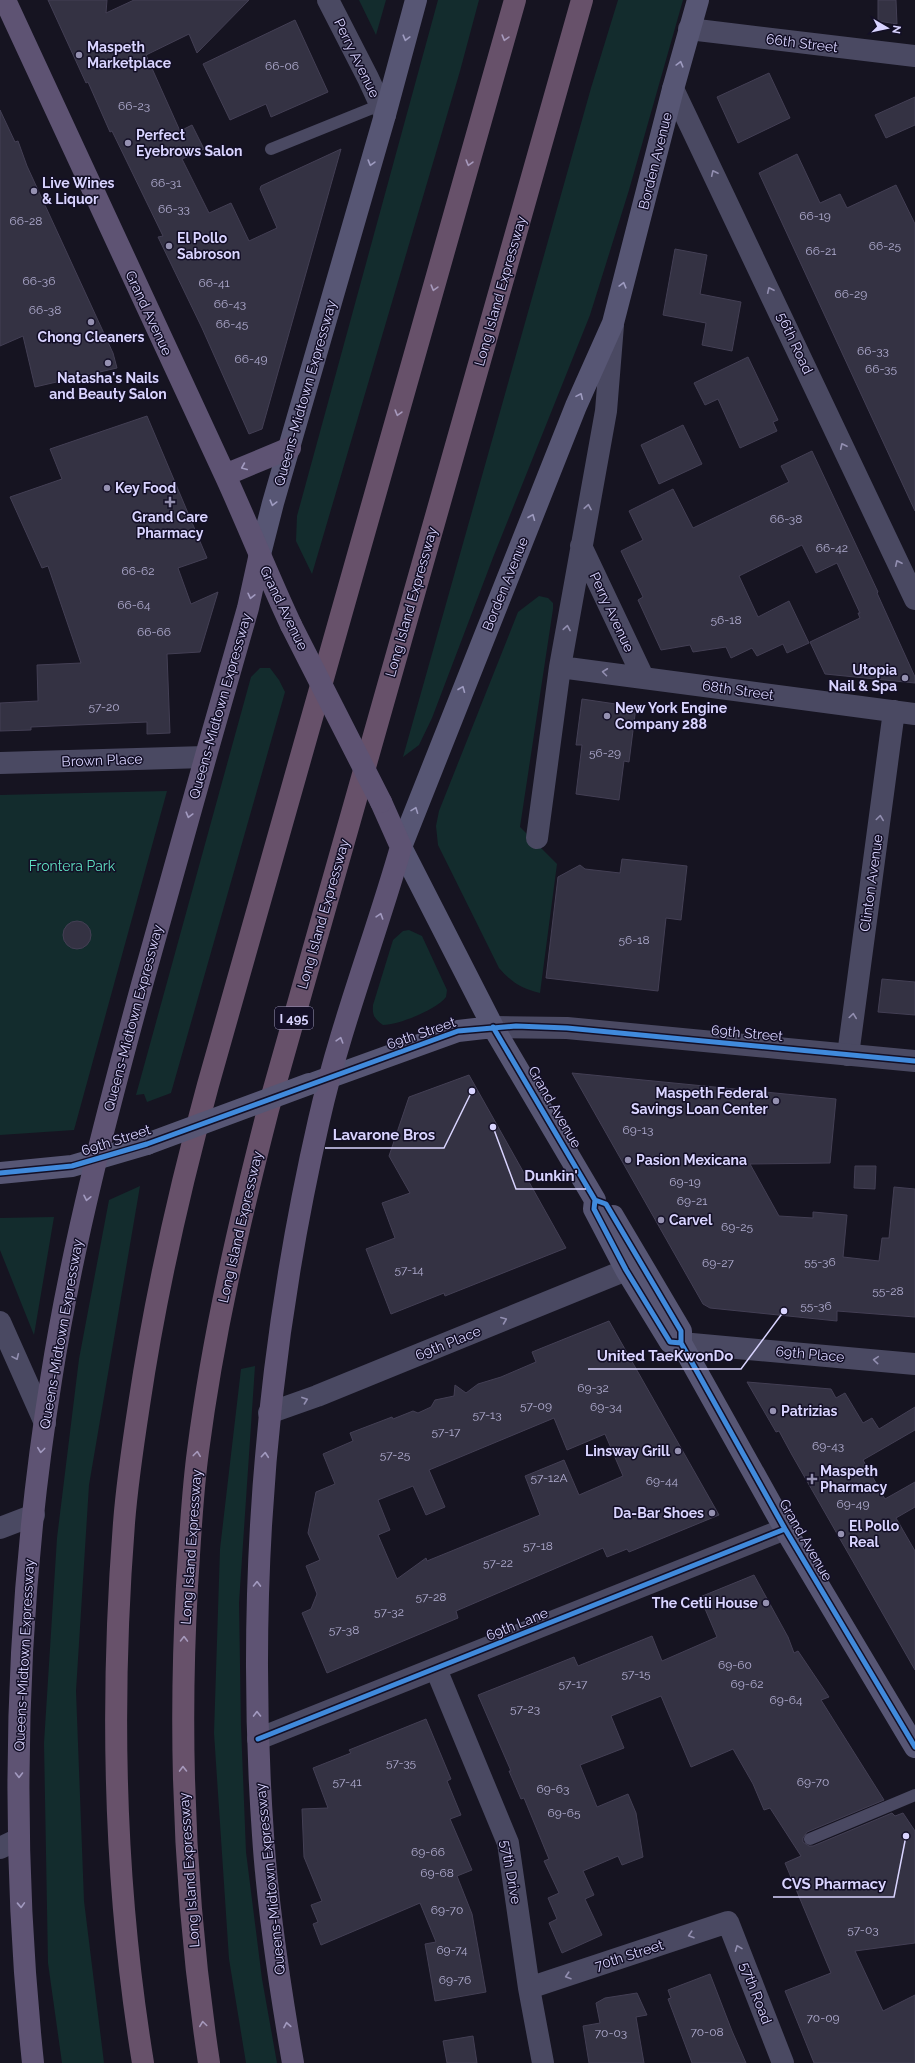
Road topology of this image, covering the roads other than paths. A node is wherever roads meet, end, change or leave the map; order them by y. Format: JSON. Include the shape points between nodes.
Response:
{"nodes":[{"id":1,"x":5,"y":0,"type":"edge"},
{"id":2,"x":328,"y":0,"type":"edge"},
{"id":3,"x":416,"y":0,"type":"edge"},
{"id":4,"x":515,"y":0,"type":"edge"},
{"id":5,"x":582,"y":0,"type":"edge"},
{"id":6,"x":698,"y":0,"type":"edge"},
{"id":7,"x":689,"y":30,"type":"junction"},
{"id":8,"x":915,"y":56,"type":"edge"},
{"id":9,"x":673,"y":89,"type":"junction"},
{"id":10,"x":382,"y":110,"type":"junction"},
{"id":11,"x":271,"y":150,"type":"dead end"},
{"id":12,"x":613,"y":323,"type":"junction"},
{"id":13,"x":290,"y":448,"type":"junction"},
{"id":14,"x":225,"y":475,"type":"junction"},
{"id":15,"x":581,"y":546,"type":"junction"},
{"id":16,"x":260,"y":558,"type":"junction"},
{"id":17,"x":915,"y":599,"type":"edge"},
{"id":18,"x":560,"y":666,"type":"junction"},
{"id":19,"x":643,"y":677,"type":"junction"},
{"id":20,"x":894,"y":711,"type":"junction"},
{"id":21,"x":915,"y":714,"type":"edge"},
{"id":22,"x":205,"y":758,"type":"junction"},
{"id":23,"x":0,"y":763,"type":"edge"},
{"id":24,"x":537,"y":838,"type":"dead end"},
{"id":25,"x":401,"y":846,"type":"junction"},
{"id":26,"x":493,"y":1027,"type":"junction"},
{"id":27,"x":848,"y":1055,"type":"junction"},
{"id":28,"x":915,"y":1061,"type":"edge"},
{"id":29,"x":319,"y":1081,"type":"junction"},
{"id":30,"x":96,"y":1160,"type":"junction"},
{"id":31,"x":0,"y":1173,"type":"edge"},
{"id":32,"x":595,"y":1200,"type":"junction"},
{"id":33,"x":626,"y":1270,"type":"junction"},
{"id":34,"x":0,"y":1322,"type":"edge"},
{"id":35,"x":680,"y":1343,"type":"junction"},
{"id":36,"x":915,"y":1364,"type":"edge"},
{"id":37,"x":269,"y":1413,"type":"junction"},
{"id":38,"x":45,"y":1423,"type":"junction"},
{"id":39,"x":34,"y":1515,"type":"junction"},
{"id":40,"x":0,"y":1528,"type":"edge"},
{"id":41,"x":785,"y":1529,"type":"junction"},
{"id":42,"x":436,"y":1669,"type":"junction"},
{"id":43,"x":912,"y":1735,"type":"edge"},
{"id":44,"x":258,"y":1739,"type":"junction"},
{"id":45,"x":915,"y":1795,"type":"edge"},
{"id":46,"x":810,"y":1839,"type":"dead end"},
{"id":47,"x":10,"y":1844,"type":"edge"},
{"id":48,"x":728,"y":1922,"type":"joint"},
{"id":49,"x":529,"y":1988,"type":"junction"},
{"id":50,"x":33,"y":2063,"type":"edge"},
{"id":51,"x":143,"y":2063,"type":"edge"},
{"id":52,"x":209,"y":2063,"type":"edge"},
{"id":53,"x":293,"y":2063,"type":"edge"},
{"id":54,"x":543,"y":2063,"type":"edge"},
{"id":55,"x":783,"y":2063,"type":"edge"}],
"edges":[{"from":1,"to":14,"type":"main road","name":"Grand Avenue"},
{"from":2,"to":10,"type":"street","name":"Perry Avenue"},
{"from":3,"to":10,"type":"main road","name":"Queens-Midtown Expressway","one_way":true},
{"from":4,"to":51,"type":"highway","one_way":true,"via":[[204,1100],[168,1242],[148,1342],[124,1522],[117,1703],[122,1881]]},
{"from":52,"to":5,"type":"highway","name":"Long Island Expressway","number":"I 495","one_way":true,"via":[[197,1983],[189,1893],[184,1807],[183,1718],[190,1539],[197,1453],[211,1362],[226,1280],[270,1103]]},
{"from":6,"to":7,"type":"main road","name":"Borden Avenue"},
{"from":7,"to":8,"type":"street","name":"66th Street"},
{"from":9,"to":7,"type":"main road","name":"Borden Avenue","one_way":true},
{"from":12,"to":9,"type":"main road","name":"Borden Avenue","one_way":true},
{"from":17,"to":9,"type":"street","name":"56th Road","one_way":true},
{"from":10,"to":11,"type":"lane"},
{"from":10,"to":13,"type":"main road","name":"Queens-Midtown Expressway","one_way":true},
{"from":15,"to":12,"type":"street","name":"Borden Avenue","one_way":true,"via":[[606,411]]},
{"from":25,"to":12,"type":"main road","name":"Borden Avenue","one_way":true,"via":[[576,406]]},
{"from":13,"to":14,"type":"main road","one_way":true},
{"from":13,"to":16,"type":"main road","name":"Queens-Midtown Expressway","one_way":true},
{"from":14,"to":16,"type":"main road","name":"Grand Avenue"},
{"from":18,"to":15,"type":"street","name":"Borden Avenue","one_way":true},
{"from":15,"to":19,"type":"street","name":"Perry Avenue"},
{"from":16,"to":22,"type":"main road","name":"Queens-Midtown Expressway","one_way":true},
{"from":16,"to":25,"type":"main road","name":"Grand Avenue","bridge":true,"via":[[291,626]]},
{"from":19,"to":18,"type":"street","name":"68th Street","one_way":true},
{"from":18,"to":24,"type":"street","name":"Borden Avenue"},
{"from":19,"to":20,"type":"street","name":"68th Street"},
{"from":20,"to":21,"type":"street","name":"68th Street"},
{"from":27,"to":20,"type":"street","name":"Clinton Avenue","one_way":true},
{"from":22,"to":23,"type":"street","name":"Brown Place"},
{"from":22,"to":30,"type":"main road","name":"Queens-Midtown Expressway","one_way":true},
{"from":25,"to":26,"type":"main road","name":"Grand Avenue"},
{"from":29,"to":25,"type":"main road","name":"Queens-Midtown Expressway","one_way":true},
{"from":26,"to":27,"type":"street","name":"69th Street","via":[[567,1028]]},
{"from":26,"to":29,"type":"main road","name":"69th Street","via":[[458,1031]]},
{"from":26,"to":32,"type":"main road","name":"Grand Avenue"},
{"from":27,"to":28,"type":"street","name":"69th Street"},
{"from":29,"to":30,"type":"main road","name":"69th Street","bridge":true},
{"from":29,"to":37,"type":"main road","name":"Queens-Midtown Expressway"},
{"from":30,"to":31,"type":"main road","name":"69th Street","via":[[72,1166]]},
{"from":30,"to":38,"type":"main road","name":"Queens-Midtown Expressway","one_way":true,"via":[[66,1295]]},
{"from":32,"to":33,"type":"main road","name":"Grand Avenue","via":[[594,1210]]},
{"from":32,"to":35,"type":"main road","name":"Grand Avenue","via":[[606,1204],[640,1260],[681,1331]]},
{"from":33,"to":35,"type":"main road","name":"Grand Avenue","via":[[670,1342]]},
{"from":37,"to":33,"type":"street","name":"69th Place","one_way":true,"via":[[317,1396]]},
{"from":34,"to":38,"type":"street","one_way":true},
{"from":36,"to":35,"type":"street","name":"69th Place","one_way":true},
{"from":35,"to":41,"type":"main road","name":"Grand Avenue"},
{"from":44,"to":37,"type":"main road","name":"Queens-Midtown Expressway","one_way":true,"via":[[258,1564]]},
{"from":38,"to":39,"type":"main road","name":"Queens-Midtown Expressway","one_way":true},
{"from":39,"to":40,"type":"street"},
{"from":39,"to":47,"type":"main road","name":"Queens-Midtown Expressway","one_way":true},
{"from":41,"to":42,"type":"street","name":"69th Lane"},
{"from":41,"to":43,"type":"main road","name":"Grand Avenue"},
{"from":42,"to":44,"type":"street","name":"69th Lane"},
{"from":42,"to":49,"type":"street","name":"57th Drive","via":[[508,1843]]},
{"from":53,"to":44,"type":"main road","name":"Queens-Midtown Expressway","one_way":true,"via":[[263,1838]]},
{"from":45,"to":46,"type":"lane"},
{"from":47,"to":50,"type":"main road","name":"Queens-Midtown Expressway","one_way":true,"via":[[23,1936]]},
{"from":48,"to":49,"type":"street","name":"70th Street","one_way":true},
{"from":55,"to":48,"type":"street","name":"57th Road","one_way":true},
{"from":49,"to":54,"type":"street","name":"57th Drive"}]}
